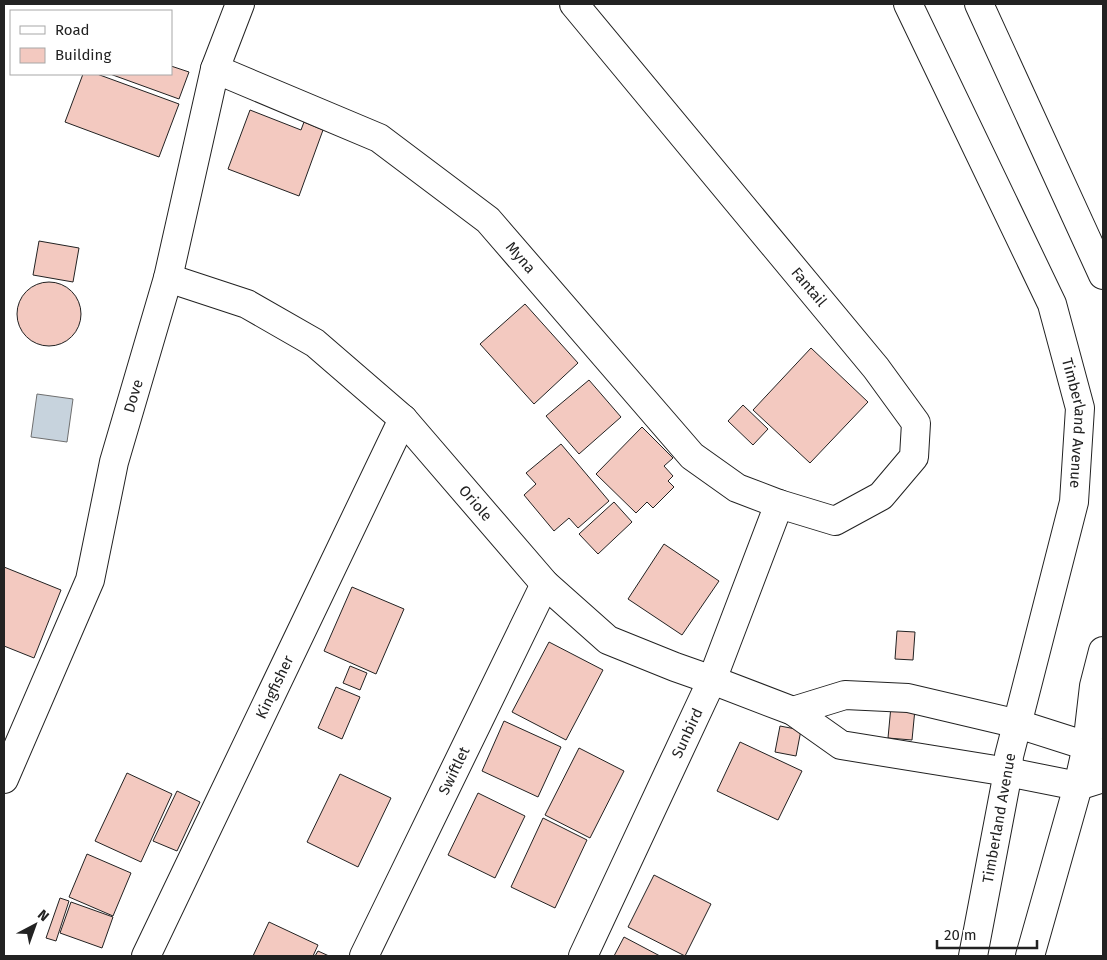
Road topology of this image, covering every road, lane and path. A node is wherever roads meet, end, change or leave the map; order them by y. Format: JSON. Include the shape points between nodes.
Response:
{"nodes":[{"id":1,"x":240,"y":4,"type":"edge"},
{"id":2,"x":574,"y":4,"type":"edge"},
{"id":3,"x":908,"y":4,"type":"edge"},
{"id":4,"x":979,"y":4,"type":"edge"},
{"id":5,"x":215,"y":69,"type":"junction"},
{"id":6,"x":1103,"y":275,"type":"edge"},
{"id":7,"x":168,"y":278,"type":"junction"},
{"id":8,"x":403,"y":419,"type":"junction"},
{"id":9,"x":780,"y":504,"type":"junction"},
{"id":10,"x":545,"y":584,"type":"junction"},
{"id":11,"x":1103,"y":651,"type":"edge"},
{"id":12,"x":712,"y":680,"type":"junction"},
{"id":13,"x":793,"y":711,"type":"junction"},
{"id":14,"x":1018,"y":724,"type":"junction"},
{"id":15,"x":1095,"y":751,"type":"edge"},
{"id":16,"x":1008,"y":772,"type":"junction"},
{"id":17,"x":4,"y":779,"type":"edge"},
{"id":18,"x":1091,"y":782,"type":"edge"},
{"id":19,"x":146,"y":956,"type":"edge"},
{"id":20,"x":364,"y":956,"type":"edge"},
{"id":21,"x":583,"y":956,"type":"edge"},
{"id":22,"x":972,"y":956,"type":"edge"},
{"id":23,"x":1030,"y":956,"type":"edge"}],
"edges":[{"from":1,"to":5,"type":"street","name":"Dove"},
{"from":2,"to":9,"type":"street","name":"Fantail","via":[[876,368],[916,423],[914,458],[882,496],[835,521]]},
{"from":3,"to":14,"type":"street","name":"Timberland Avenue","via":[[1052,304],[1080,408],[1074,502]]},
{"from":4,"to":6,"type":"street"},
{"from":5,"to":7,"type":"street","name":"Dove"},
{"from":5,"to":9,"type":"street","name":"Myna","via":[[379,138],[488,220],[692,456],[737,488]]},
{"from":7,"to":8,"type":"street","name":"Oriole","via":[[247,304],[315,343]]},
{"from":7,"to":17,"type":"street","name":"Dove","via":[[114,462],[90,580]]},
{"from":8,"to":10,"type":"street","name":"Oriole"},
{"from":8,"to":19,"type":"street","name":"Kingfisher"},
{"from":9,"to":12,"type":"street","name":"Sunbird"},
{"from":10,"to":12,"type":"street","name":"Oriole","via":[[608,640]]},
{"from":10,"to":20,"type":"street","name":"Swiftlet"},
{"from":11,"to":15,"type":"street","via":[[1094,686]]},
{"from":12,"to":13,"type":"street","name":"Oriole"},
{"from":12,"to":21,"type":"street","name":"Sunbird"},
{"from":13,"to":14,"type":"street","via":[[844,695],[908,698]]},
{"from":13,"to":16,"type":"street","name":"Oriole","via":[[841,745]]},
{"from":14,"to":15,"type":"street"},
{"from":14,"to":16,"type":"street","name":"Timberland Avenue"},
{"from":15,"to":18,"type":"street"},
{"from":16,"to":18,"type":"street","name":"Oriole"},
{"from":16,"to":22,"type":"street","name":"Timberland Avenue"},
{"from":18,"to":23,"type":"street"}]}
